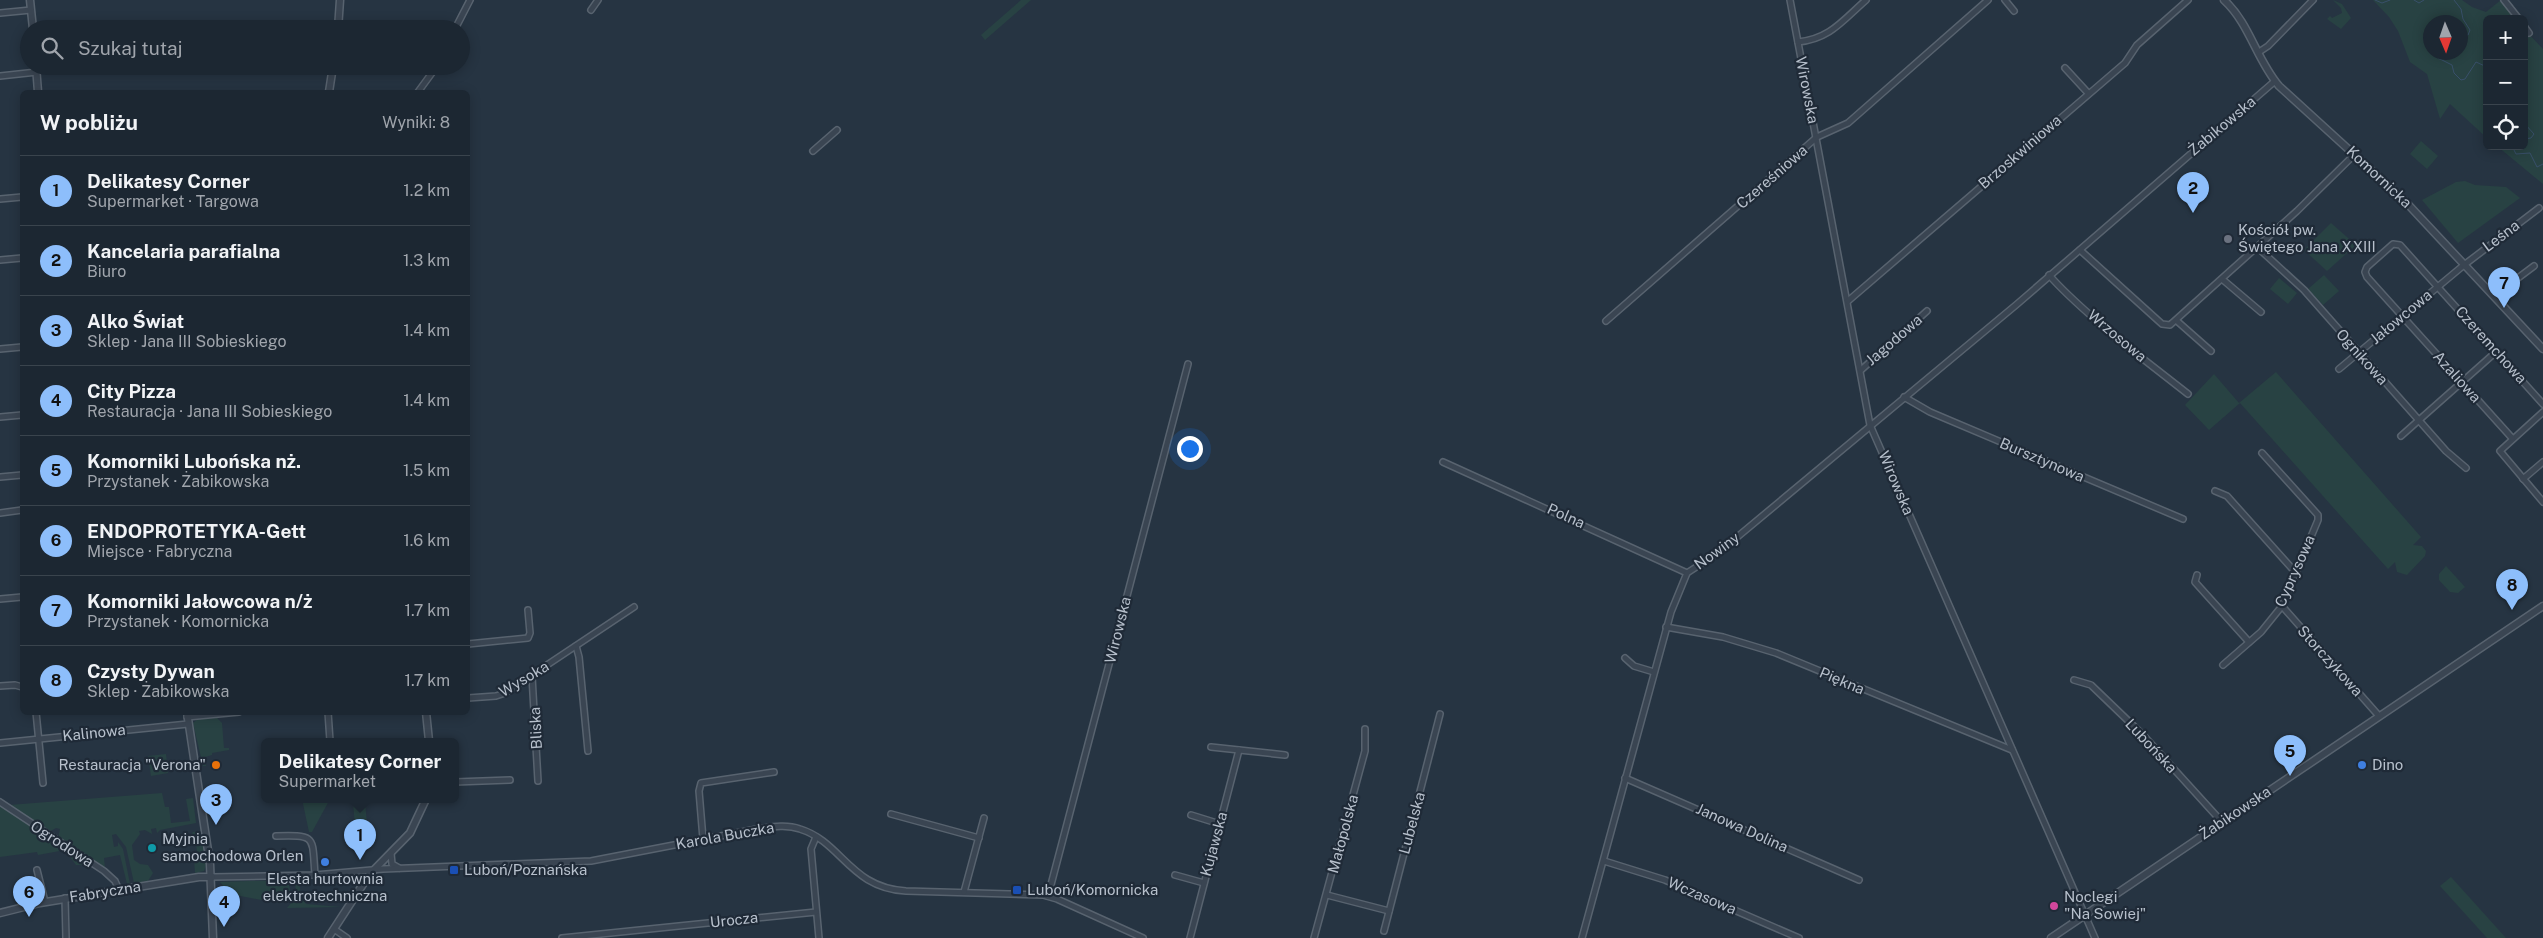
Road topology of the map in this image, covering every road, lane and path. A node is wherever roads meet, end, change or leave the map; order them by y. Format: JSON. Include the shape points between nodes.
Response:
{"nodes":[{"id":1,"x":30,"y":0,"type":"edge"},
{"id":2,"x":340,"y":0,"type":"edge"},
{"id":3,"x":470,"y":0,"type":"edge"},
{"id":4,"x":598,"y":0,"type":"edge"},
{"id":5,"x":1790,"y":0,"type":"edge"},
{"id":6,"x":1866,"y":0,"type":"edge"},
{"id":7,"x":1988,"y":0,"type":"edge"},
{"id":8,"x":2005,"y":0,"type":"edge"},
{"id":9,"x":2188,"y":0,"type":"edge"},
{"id":10,"x":2224,"y":0,"type":"edge"},
{"id":11,"x":2313,"y":0,"type":"edge"},
{"id":12,"x":2504,"y":0,"type":"edge"},
{"id":13,"x":31,"y":10,"type":"junction"},
{"id":14,"x":591,"y":10,"type":"dead end"},
{"id":15,"x":2014,"y":11,"type":"dead end"},
{"id":16,"x":0,"y":13,"type":"edge"},
{"id":17,"x":2516,"y":15,"type":"edge"},
{"id":18,"x":32,"y":20,"type":"edge"},
{"id":19,"x":339,"y":20,"type":"edge"},
{"id":20,"x":460,"y":20,"type":"edge"},
{"id":21,"x":1798,"y":42,"type":"junction"},
{"id":22,"x":2259,"y":52,"type":"junction"},
{"id":23,"x":2065,"y":68,"type":"dead end"},
{"id":24,"x":20,"y":72,"type":"edge"},
{"id":25,"x":37,"y":75,"type":"edge"},
{"id":26,"x":332,"y":75,"type":"edge"},
{"id":27,"x":430,"y":75,"type":"edge"},
{"id":28,"x":0,"y":76,"type":"edge"},
{"id":29,"x":2275,"y":81,"type":"junction"},
{"id":30,"x":38,"y":90,"type":"edge"},
{"id":31,"x":329,"y":90,"type":"edge"},
{"id":32,"x":419,"y":90,"type":"edge"},
{"id":33,"x":2088,"y":93,"type":"junction"},
{"id":34,"x":837,"y":130,"type":"dead end"},
{"id":35,"x":1817,"y":137,"type":"junction"},
{"id":36,"x":813,"y":151,"type":"dead end"},
{"id":37,"x":2355,"y":154,"type":"junction"},
{"id":38,"x":20,"y":197,"type":"edge"},
{"id":39,"x":0,"y":199,"type":"edge"},
{"id":40,"x":2539,"y":208,"type":"dead end"},
{"id":41,"x":2257,"y":247,"type":"junction"},
{"id":42,"x":2080,"y":250,"type":"junction"},
{"id":43,"x":20,"y":258,"type":"edge"},
{"id":44,"x":0,"y":260,"type":"edge"},
{"id":45,"x":2464,"y":265,"type":"junction"},
{"id":46,"x":2534,"y":266,"type":"dead end"},
{"id":47,"x":2049,"y":275,"type":"junction"},
{"id":48,"x":2222,"y":278,"type":"junction"},
{"id":49,"x":2438,"y":286,"type":"junction"},
{"id":50,"x":2494,"y":296,"type":"junction"},
{"id":51,"x":1848,"y":301,"type":"junction"},
{"id":52,"x":2016,"y":305,"type":"joint"},
{"id":53,"x":1928,"y":311,"type":"dead end"},
{"id":54,"x":2261,"y":312,"type":"dead end"},
{"id":55,"x":2402,"y":316,"type":"junction"},
{"id":56,"x":2177,"y":320,"type":"junction"},
{"id":57,"x":1606,"y":322,"type":"dead end"},
{"id":58,"x":20,"y":347,"type":"edge"},
{"id":59,"x":0,"y":349,"type":"edge"},
{"id":60,"x":2543,"y":349,"type":"edge"},
{"id":61,"x":2211,"y":351,"type":"dead end"},
{"id":62,"x":2497,"y":351,"type":"junction"},
{"id":63,"x":2358,"y":352,"type":"junction"},
{"id":64,"x":1188,"y":364,"type":"dead end"},
{"id":65,"x":2339,"y":369,"type":"dead end"},
{"id":66,"x":1860,"y":370,"type":"junction"},
{"id":67,"x":2462,"y":382,"type":"junction"},
{"id":68,"x":2188,"y":394,"type":"dead end"},
{"id":69,"x":1904,"y":397,"type":"junction"},
{"id":70,"x":2543,"y":404,"type":"edge"},
{"id":71,"x":2543,"y":412,"type":"edge"},
{"id":72,"x":20,"y":415,"type":"edge"},
{"id":73,"x":0,"y":418,"type":"edge"},
{"id":74,"x":2419,"y":420,"type":"junction"},
{"id":75,"x":1870,"y":425,"type":"junction"},
{"id":76,"x":2401,"y":436,"type":"dead end"},
{"id":77,"x":2512,"y":438,"type":"junction"},
{"id":78,"x":2262,"y":454,"type":"dead end"},
{"id":79,"x":2543,"y":462,"type":"edge"},
{"id":80,"x":1445,"y":465,"type":"dead end"},
{"id":81,"x":2466,"y":468,"type":"dead end"},
{"id":82,"x":20,"y":475,"type":"edge"},
{"id":83,"x":0,"y":477,"type":"edge"},
{"id":84,"x":2523,"y":479,"type":"junction"},
{"id":85,"x":2215,"y":491,"type":"dead end"},
{"id":86,"x":2543,"y":502,"type":"edge"},
{"id":87,"x":20,"y":510,"type":"edge"},
{"id":88,"x":0,"y":513,"type":"edge"},
{"id":89,"x":2183,"y":519,"type":"dead end"},
{"id":90,"x":1687,"y":573,"type":"junction"},
{"id":91,"x":2296,"y":573,"type":"junction"},
{"id":92,"x":2196,"y":575,"type":"dead end"},
{"id":93,"x":20,"y":597,"type":"edge"},
{"id":94,"x":0,"y":599,"type":"edge"},
{"id":95,"x":2282,"y":606,"type":"junction"},
{"id":96,"x":2543,"y":606,"type":"edge"},
{"id":97,"x":634,"y":607,"type":"dead end"},
{"id":98,"x":528,"y":610,"type":"dead end"},
{"id":99,"x":1666,"y":627,"type":"junction"},
{"id":100,"x":2249,"y":642,"type":"junction"},
{"id":101,"x":470,"y":644,"type":"edge"},
{"id":102,"x":576,"y":646,"type":"junction"},
{"id":103,"x":1625,"y":658,"type":"dead end"},
{"id":104,"x":2223,"y":665,"type":"dead end"},
{"id":105,"x":1654,"y":672,"type":"junction"},
{"id":106,"x":532,"y":676,"type":"junction"},
{"id":107,"x":2074,"y":680,"type":"dead end"},
{"id":108,"x":0,"y":686,"type":"edge"},
{"id":109,"x":20,"y":686,"type":"edge"},
{"id":110,"x":470,"y":698,"type":"edge"},
{"id":111,"x":1440,"y":714,"type":"dead end"},
{"id":112,"x":36,"y":715,"type":"edge"},
{"id":113,"x":214,"y":715,"type":"edge"},
{"id":114,"x":328,"y":715,"type":"edge"},
{"id":115,"x":426,"y":715,"type":"edge"},
{"id":116,"x":2379,"y":716,"type":"junction"},
{"id":117,"x":188,"y":718,"type":"edge"},
{"id":118,"x":1365,"y":729,"type":"dead end"},
{"id":119,"x":330,"y":738,"type":"edge"},
{"id":120,"x":428,"y":738,"type":"edge"},
{"id":121,"x":39,"y":739,"type":"junction"},
{"id":122,"x":0,"y":743,"type":"edge"},
{"id":123,"x":1211,"y":747,"type":"dead end"},
{"id":124,"x":1239,"y":750,"type":"junction"},
{"id":125,"x":2012,"y":750,"type":"junction"},
{"id":126,"x":588,"y":751,"type":"dead end"},
{"id":127,"x":1285,"y":756,"type":"dead end"},
{"id":128,"x":774,"y":772,"type":"dead end"},
{"id":129,"x":1626,"y":778,"type":"junction"},
{"id":130,"x":510,"y":780,"type":"dead end"},
{"id":131,"x":538,"y":780,"type":"dead end"},
{"id":132,"x":459,"y":782,"type":"edge"},
{"id":133,"x":43,"y":783,"type":"dead end"},
{"id":134,"x":0,"y":802,"type":"edge"},
{"id":135,"x":424,"y":803,"type":"edge"},
{"id":136,"x":891,"y":814,"type":"dead end"},
{"id":137,"x":1191,"y":815,"type":"dead end"},
{"id":138,"x":984,"y":818,"type":"dead end"},
{"id":139,"x":2222,"y":822,"type":"junction"},
{"id":140,"x":1220,"y":824,"type":"junction"},
{"id":141,"x":276,"y":836,"type":"dead end"},
{"id":142,"x":816,"y":837,"type":"junction"},
{"id":143,"x":978,"y":838,"type":"junction"},
{"id":144,"x":703,"y":839,"type":"junction"},
{"id":145,"x":391,"y":853,"type":"junction"},
{"id":146,"x":1604,"y":861,"type":"junction"},
{"id":147,"x":400,"y":868,"type":"junction"},
{"id":148,"x":37,"y":870,"type":"dead end"},
{"id":149,"x":374,"y":870,"type":"junction"},
{"id":150,"x":315,"y":875,"type":"junction"},
{"id":151,"x":1175,"y":875,"type":"dead end"},
{"id":152,"x":212,"y":877,"type":"junction"},
{"id":153,"x":1859,"y":880,"type":"dead end"},
{"id":154,"x":1204,"y":883,"type":"junction"},
{"id":155,"x":119,"y":890,"type":"junction"},
{"id":156,"x":964,"y":892,"type":"junction"},
{"id":157,"x":1327,"y":895,"type":"junction"},
{"id":158,"x":1048,"y":896,"type":"junction"},
{"id":159,"x":65,"y":898,"type":"junction"},
{"id":160,"x":45,"y":902,"type":"junction"},
{"id":161,"x":1389,"y":911,"type":"junction"},
{"id":162,"x":816,"y":912,"type":"junction"},
{"id":163,"x":0,"y":913,"type":"edge"},
{"id":164,"x":2085,"y":915,"type":"junction"},
{"id":165,"x":334,"y":928,"type":"junction"},
{"id":166,"x":1384,"y":931,"type":"dead end"},
{"id":167,"x":66,"y":938,"type":"edge"},
{"id":168,"x":213,"y":938,"type":"edge"},
{"id":169,"x":328,"y":938,"type":"edge"},
{"id":170,"x":347,"y":938,"type":"edge"},
{"id":171,"x":562,"y":938,"type":"edge"},
{"id":172,"x":819,"y":938,"type":"edge"},
{"id":173,"x":1143,"y":938,"type":"edge"},
{"id":174,"x":1190,"y":938,"type":"edge"},
{"id":175,"x":1314,"y":938,"type":"edge"},
{"id":176,"x":1582,"y":938,"type":"edge"},
{"id":177,"x":1799,"y":938,"type":"edge"},
{"id":178,"x":2051,"y":938,"type":"edge"},
{"id":179,"x":2095,"y":938,"type":"edge"}],
"edges":[{"from":1,"to":13,"type":"street"},
{"from":2,"to":19,"type":"street"},
{"from":3,"to":20,"type":"street"},
{"from":4,"to":14,"type":"street"},
{"from":5,"to":21,"type":"street","name":"Wirowska"},
{"from":6,"to":21,"type":"street","via":[[1825,36]]},
{"from":7,"to":35,"type":"street","name":"Czereśniowa","via":[[1848,123]]},
{"from":8,"to":15,"type":"street"},
{"from":9,"to":33,"type":"street","name":"Brzoskwiniowa","via":[[2136,45],[2125,63]]},
{"from":10,"to":22,"type":"street","name":"Komornicka","via":[[2242,20]]},
{"from":11,"to":22,"type":"street"},
{"from":12,"to":17,"type":"street"},
{"from":13,"to":16,"type":"street"},
{"from":13,"to":18,"type":"street"},
{"from":21,"to":35,"type":"street","name":"Wirowska"},
{"from":22,"to":29,"type":"street","name":"Komornicka"},
{"from":23,"to":33,"type":"street"},
{"from":24,"to":28,"type":"street"},
{"from":25,"to":30,"type":"street"},
{"from":26,"to":31,"type":"street"},
{"from":27,"to":32,"type":"street"},
{"from":29,"to":37,"type":"street","name":"Komornicka"},
{"from":29,"to":42,"type":"street","name":"Żabikowska"},
{"from":33,"to":51,"type":"street","name":"Brzoskwiniowa"},
{"from":34,"to":36,"type":"street"},
{"from":35,"to":51,"type":"street","name":"Wirowska"},
{"from":35,"to":57,"type":"street","name":"Czereśniowa"},
{"from":37,"to":41,"type":"street"},
{"from":37,"to":45,"type":"street","name":"Komornicka","via":[[2403,199]]},
{"from":38,"to":39,"type":"street"},
{"from":40,"to":45,"type":"street","name":"Leśna"},
{"from":41,"to":48,"type":"street"},
{"from":41,"to":63,"type":"street","name":"Ognikowa","via":[[2296,282]]},
{"from":42,"to":47,"type":"street","name":"Żabikowska"},
{"from":42,"to":56,"type":"street","via":[[2162,324],[2170,326]]},
{"from":43,"to":44,"type":"street"},
{"from":45,"to":49,"type":"street","name":"Jałowcowa"},
{"from":45,"to":50,"type":"street","name":"Komornicka"},
{"from":46,"to":50,"type":"street"},
{"from":47,"to":52,"type":"street","name":"Żabikowska"},
{"from":47,"to":68,"type":"street","name":"Wrzosowa","via":[[2115,337]]},
{"from":48,"to":54,"type":"street"},
{"from":48,"to":56,"type":"street"},
{"from":49,"to":55,"type":"street","name":"Jałowcowa"},
{"from":49,"to":55,"type":"street","name":"Czeremchowa","via":[[2400,245],[2392,246],[2364,272]]},
{"from":49,"to":62,"type":"street","name":"Czeremchowa"},
{"from":50,"to":60,"type":"street","name":"Komornicka"},
{"from":51,"to":66,"type":"street","name":"Wirowska"},
{"from":52,"to":69,"type":"street","name":"Nowiny"},
{"from":53,"to":66,"type":"street","name":"Jagodowa"},
{"from":55,"to":63,"type":"street","name":"Jałowcowa"},
{"from":55,"to":67,"type":"street","name":"Azaliowa"},
{"from":56,"to":61,"type":"street"},
{"from":58,"to":59,"type":"street"},
{"from":62,"to":67,"type":"street"},
{"from":62,"to":70,"type":"street","name":"Czeremchowa"},
{"from":63,"to":65,"type":"street","name":"Jałowcowa"},
{"from":63,"to":74,"type":"street","name":"Ognikowa"},
{"from":64,"to":158,"type":"street","name":"Wirowska"},
{"from":66,"to":75,"type":"street","name":"Wirowska"},
{"from":67,"to":74,"type":"street"},
{"from":67,"to":77,"type":"street","name":"Azaliowa"},
{"from":69,"to":75,"type":"street","name":"Nowiny"},
{"from":69,"to":89,"type":"street","name":"Bursztynowa","via":[[1930,412]]},
{"from":71,"to":77,"type":"street"},
{"from":72,"to":73,"type":"street"},
{"from":74,"to":76,"type":"street"},
{"from":74,"to":81,"type":"street","name":"Ognikowa"},
{"from":75,"to":90,"type":"street","name":"Nowiny","via":[[1718,553]]},
{"from":75,"to":125,"type":"street","name":"Wirowska"},
{"from":77,"to":84,"type":"street","via":[[2500,453]]},
{"from":78,"to":91,"type":"street","name":"Cyprysowa","via":[[2318,515]]},
{"from":79,"to":84,"type":"street"},
{"from":80,"to":90,"type":"street","name":"Polna"},
{"from":82,"to":83,"type":"street"},
{"from":84,"to":86,"type":"street"},
{"from":85,"to":91,"type":"street","via":[[2227,496]]},
{"from":87,"to":88,"type":"street"},
{"from":90,"to":99,"type":"street","name":"Nowiny"},
{"from":91,"to":95,"type":"street","name":"Cyprysowa"},
{"from":92,"to":100,"type":"street","via":[[2195,582]]},
{"from":93,"to":94,"type":"street"},
{"from":95,"to":100,"type":"street","name":"Cyprysowa"},
{"from":95,"to":116,"type":"street","name":"Storczykowa"},
{"from":96,"to":116,"type":"street","name":"Żabikowska"},
{"from":97,"to":102,"type":"street","name":"Wysoka"},
{"from":98,"to":101,"type":"street","via":[[528,638]]},
{"from":99,"to":105,"type":"street","name":"Nowiny"},
{"from":99,"to":125,"type":"street","name":"Piękna","via":[[1723,637],[1776,653]]},
{"from":100,"to":104,"type":"street","name":"Cyprysowa"},
{"from":102,"to":106,"type":"street","name":"Wysoka"},
{"from":102,"to":126,"type":"street"},
{"from":103,"to":105,"type":"street","via":[[1634,666]]},
{"from":105,"to":129,"type":"street","name":"Nowiny"},
{"from":106,"to":110,"type":"street","name":"Wysoka","via":[[503,695]]},
{"from":106,"to":131,"type":"street","name":"Bliska"},
{"from":107,"to":139,"type":"street","name":"Lubońska","via":[[2091,685],[2143,735]]},
{"from":108,"to":109,"type":"street"},
{"from":111,"to":161,"type":"street","name":"Lubelska"},
{"from":112,"to":121,"type":"street"},
{"from":113,"to":117,"type":"street"},
{"from":114,"to":119,"type":"street"},
{"from":115,"to":120,"type":"street"},
{"from":116,"to":139,"type":"street","name":"Żabikowska"},
{"from":117,"to":121,"type":"street","name":"Kalinowa"},
{"from":117,"to":152,"type":"street"},
{"from":118,"to":157,"type":"street","name":"Małopolska","via":[[1365,751]]},
{"from":121,"to":122,"type":"street","name":"Kalinowa"},
{"from":121,"to":133,"type":"street"},
{"from":123,"to":124,"type":"street"},
{"from":124,"to":127,"type":"street"},
{"from":124,"to":140,"type":"street","name":"Kujawska"},
{"from":125,"to":164,"type":"street","name":"Wirowska"},
{"from":128,"to":144,"type":"street","via":[[701,783]]},
{"from":129,"to":146,"type":"street","name":"Nowiny"},
{"from":129,"to":153,"type":"street","name":"Janowa Dolina"},
{"from":130,"to":132,"type":"street"},
{"from":134,"to":155,"type":"street","name":"Ogrodowa","via":[[104,871],[115,880]]},
{"from":135,"to":145,"type":"street","via":[[412,830]]},
{"from":136,"to":143,"type":"street"},
{"from":137,"to":140,"type":"street"},
{"from":138,"to":143,"type":"street"},
{"from":139,"to":164,"type":"street","name":"Żabikowska"},
{"from":140,"to":154,"type":"street","name":"Kujawska"},
{"from":141,"to":150,"type":"street","via":[[309,837]]},
{"from":142,"to":144,"type":"street","name":"Karola Buczka","via":[[800,829],[779,826]]},
{"from":142,"to":156,"type":"street","name":"Karola Buczka","via":[[851,869],[874,884],[899,891]]},
{"from":142,"to":162,"type":"street","via":[[811,849]]},
{"from":143,"to":156,"type":"street"},
{"from":144,"to":147,"type":"street","name":"Karola Buczka","via":[[591,861]]},
{"from":145,"to":147,"type":"street","via":[[392,864]]},
{"from":145,"to":149,"type":"street"},
{"from":146,"to":176,"type":"street","name":"Nowiny"},
{"from":146,"to":177,"type":"street","name":"Wczasowa","via":[[1665,880]]},
{"from":147,"to":149,"type":"street","name":"Karola Buczka"},
{"from":148,"to":160,"type":"street"},
{"from":149,"to":150,"type":"street","name":"Karola Buczka"},
{"from":149,"to":165,"type":"street"},
{"from":150,"to":152,"type":"street","name":"Karola Buczka"},
{"from":151,"to":154,"type":"street"},
{"from":152,"to":155,"type":"street","name":"Fabryczna"},
{"from":152,"to":168,"type":"street"},
{"from":154,"to":174,"type":"street","name":"Kujawska"},
{"from":155,"to":159,"type":"street","name":"Fabryczna"},
{"from":156,"to":158,"type":"street","name":"Karola Buczka","via":[[1021,892]]},
{"from":157,"to":161,"type":"street"},
{"from":157,"to":175,"type":"street","name":"Małopolska"},
{"from":158,"to":173,"type":"street","name":"Karola Buczka"},
{"from":159,"to":160,"type":"street","name":"Fabryczna"},
{"from":159,"to":167,"type":"street"},
{"from":160,"to":163,"type":"street","name":"Fabryczna"},
{"from":161,"to":166,"type":"street","name":"Lubelska"},
{"from":162,"to":171,"type":"street","name":"Urocza"},
{"from":162,"to":172,"type":"street"},
{"from":164,"to":178,"type":"street","name":"Żabikowska"},
{"from":164,"to":179,"type":"street","name":"Wirowska"},
{"from":165,"to":169,"type":"street"},
{"from":165,"to":170,"type":"street"}]}
